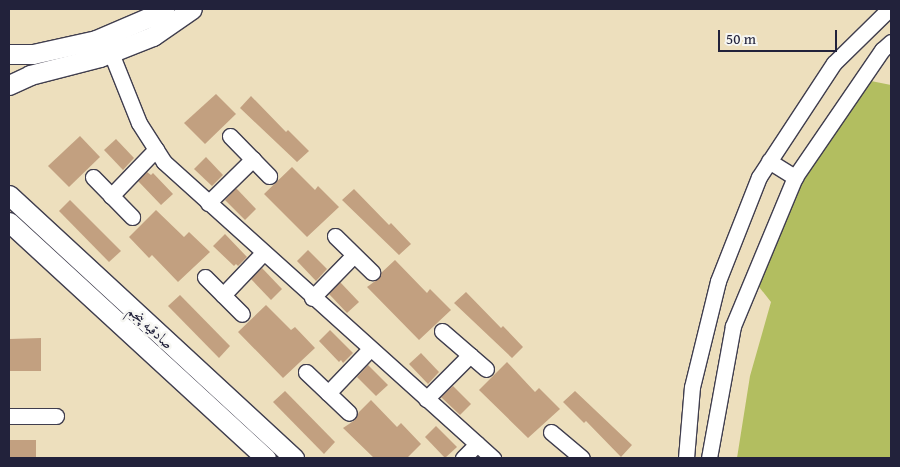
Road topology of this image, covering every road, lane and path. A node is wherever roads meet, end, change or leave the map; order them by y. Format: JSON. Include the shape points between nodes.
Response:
{"nodes":[{"id":1,"x":164,"y":9,"type":"edge"},
{"id":2,"x":192,"y":9,"type":"edge"},
{"id":3,"x":889,"y":9,"type":"edge"},
{"id":4,"x":891,"y":42,"type":"edge"},
{"id":5,"x":111,"y":53,"type":"junction"},
{"id":6,"x":9,"y":54,"type":"edge"},
{"id":7,"x":33,"y":54,"type":"junction"},
{"id":8,"x":39,"y":73,"type":"junction"},
{"id":9,"x":9,"y":85,"type":"edge"},
{"id":10,"x":230,"y":136,"type":"dead end"},
{"id":11,"x":156,"y":149,"type":"junction"},
{"id":12,"x":253,"y":159,"type":"junction"},
{"id":13,"x":770,"y":161,"type":"junction"},
{"id":14,"x":269,"y":176,"type":"dead end"},
{"id":15,"x":93,"y":177,"type":"dead end"},
{"id":16,"x":795,"y":178,"type":"junction"},
{"id":17,"x":9,"y":195,"type":"edge"},
{"id":18,"x":112,"y":196,"type":"junction"},
{"id":19,"x":208,"y":203,"type":"junction"},
{"id":20,"x":132,"y":217,"type":"dead end"},
{"id":21,"x":9,"y":222,"type":"edge"},
{"id":22,"x":335,"y":236,"type":"dead end"},
{"id":23,"x":262,"y":253,"type":"junction"},
{"id":24,"x":354,"y":255,"type":"junction"},
{"id":25,"x":372,"y":272,"type":"dead end"},
{"id":26,"x":205,"y":277,"type":"dead end"},
{"id":27,"x":223,"y":296,"type":"junction"},
{"id":28,"x":312,"y":298,"type":"junction"},
{"id":29,"x":242,"y":314,"type":"dead end"},
{"id":30,"x":442,"y":331,"type":"dead end"},
{"id":31,"x":370,"y":349,"type":"junction"},
{"id":32,"x":470,"y":355,"type":"junction"},
{"id":33,"x":486,"y":369,"type":"dead end"},
{"id":34,"x":306,"y":372,"type":"dead end"},
{"id":35,"x":328,"y":393,"type":"junction"},
{"id":36,"x":426,"y":399,"type":"junction"},
{"id":37,"x":349,"y":413,"type":"dead end"},
{"id":38,"x":9,"y":416,"type":"edge"},
{"id":39,"x":56,"y":416,"type":"dead end"},
{"id":40,"x":551,"y":432,"type":"dead end"},
{"id":41,"x":477,"y":444,"type":"junction"},
{"id":42,"x":576,"y":457,"type":"edge"},
{"id":43,"x":266,"y":458,"type":"edge"},
{"id":44,"x":294,"y":458,"type":"edge"},
{"id":45,"x":464,"y":458,"type":"edge"},
{"id":46,"x":493,"y":458,"type":"edge"},
{"id":47,"x":686,"y":458,"type":"edge"},
{"id":48,"x":709,"y":458,"type":"edge"}],
"edges":[{"from":1,"to":7,"type":"street","via":[[96,40]]},
{"from":2,"to":5,"type":"street","via":[[153,36]]},
{"from":3,"to":13,"type":"street","via":[[834,63]]},
{"from":4,"to":16,"type":"street","via":[[882,50]]},
{"from":5,"to":8,"type":"street"},
{"from":5,"to":11,"type":"street","via":[[139,123]]},
{"from":6,"to":7,"type":"street"},
{"from":7,"to":8,"type":"street"},
{"from":8,"to":9,"type":"street"},
{"from":10,"to":12,"type":"street"},
{"from":11,"to":18,"type":"street"},
{"from":11,"to":19,"type":"street","via":[[164,162]]},
{"from":12,"to":14,"type":"street"},
{"from":12,"to":19,"type":"street"},
{"from":13,"to":16,"type":"street"},
{"from":13,"to":47,"type":"street","via":[[759,177],[718,281],[692,387]]},
{"from":15,"to":18,"type":"street"},
{"from":16,"to":48,"type":"street","via":[[733,326]]},
{"from":17,"to":44,"type":"street","name":"صادقیه پنجم"},
{"from":18,"to":20,"type":"street"},
{"from":19,"to":23,"type":"street"},
{"from":21,"to":43,"type":"street","name":"صادقیه پنجم"},
{"from":22,"to":24,"type":"street"},
{"from":23,"to":27,"type":"street"},
{"from":23,"to":28,"type":"street"},
{"from":24,"to":25,"type":"street"},
{"from":24,"to":28,"type":"street"},
{"from":26,"to":27,"type":"street"},
{"from":27,"to":29,"type":"street"},
{"from":28,"to":31,"type":"street"},
{"from":30,"to":32,"type":"street"},
{"from":31,"to":35,"type":"street"},
{"from":31,"to":36,"type":"street"},
{"from":32,"to":33,"type":"street"},
{"from":32,"to":36,"type":"street"},
{"from":34,"to":35,"type":"street"},
{"from":35,"to":37,"type":"street"},
{"from":36,"to":41,"type":"street"},
{"from":38,"to":39,"type":"street"},
{"from":40,"to":42,"type":"street"},
{"from":41,"to":45,"type":"street"},
{"from":41,"to":46,"type":"street"}]}
